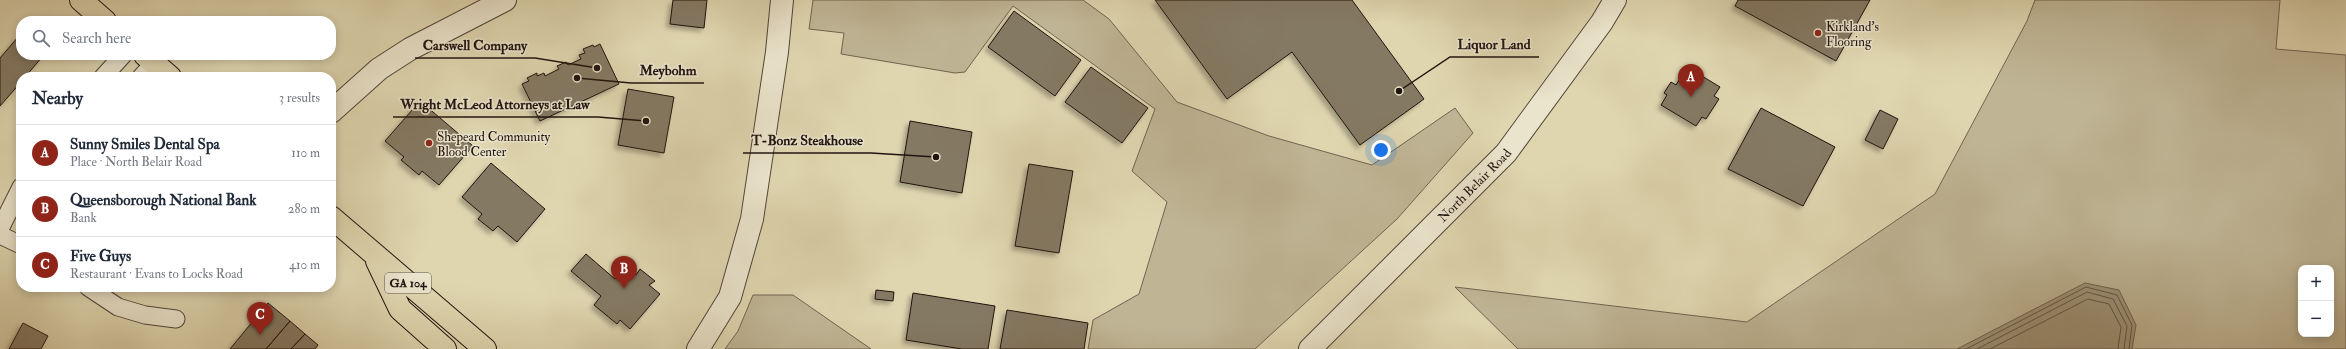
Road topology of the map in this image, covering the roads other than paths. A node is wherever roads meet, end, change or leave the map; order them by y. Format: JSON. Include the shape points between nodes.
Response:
{"nodes":[{"id":1,"x":81,"y":0,"type":"edge"},
{"id":2,"x":505,"y":0,"type":"edge"},
{"id":3,"x":782,"y":0,"type":"edge"},
{"id":4,"x":1615,"y":0,"type":"edge"},
{"id":5,"x":99,"y":16,"type":"edge"},
{"id":6,"x":118,"y":60,"type":"edge"},
{"id":7,"x":147,"y":65,"type":"edge"},
{"id":8,"x":108,"y":72,"type":"edge"},
{"id":9,"x":160,"y":72,"type":"edge"},
{"id":10,"x":336,"y":108,"type":"edge"},
{"id":11,"x":16,"y":199,"type":"edge"},
{"id":12,"x":336,"y":221,"type":"edge"},
{"id":13,"x":0,"y":229,"type":"edge"},
{"id":14,"x":0,"y":235,"type":"edge"},
{"id":15,"x":16,"y":243,"type":"edge"},
{"id":16,"x":374,"y":254,"type":"junction"},
{"id":17,"x":96,"y":292,"type":"edge"},
{"id":18,"x":176,"y":319,"type":"dead end"},
{"id":19,"x":445,"y":349,"type":"edge"},
{"id":20,"x":485,"y":349,"type":"edge"},
{"id":21,"x":698,"y":349,"type":"edge"},
{"id":22,"x":1310,"y":349,"type":"edge"}],
"edges":[{"from":1,"to":5,"type":"main road"},
{"from":2,"to":10,"type":"street","via":[[410,49],[380,70]]},
{"from":3,"to":21,"type":"street","via":[[777,52],[752,219],[730,297]]},
{"from":4,"to":22,"type":"street","name":"North Belair Road","via":[[1602,22],[1506,153]]},
{"from":6,"to":8,"type":"street"},
{"from":7,"to":9,"type":"main road"},
{"from":11,"to":13,"type":"street"},
{"from":12,"to":16,"type":"main road","number":"GA 104"},
{"from":14,"to":15,"type":"street"},
{"from":16,"to":19,"type":"main road","via":[[400,309]]},
{"from":16,"to":20,"type":"main road","number":"GA 104"},
{"from":17,"to":18,"type":"street","via":[[118,307],[145,315]]}]}
